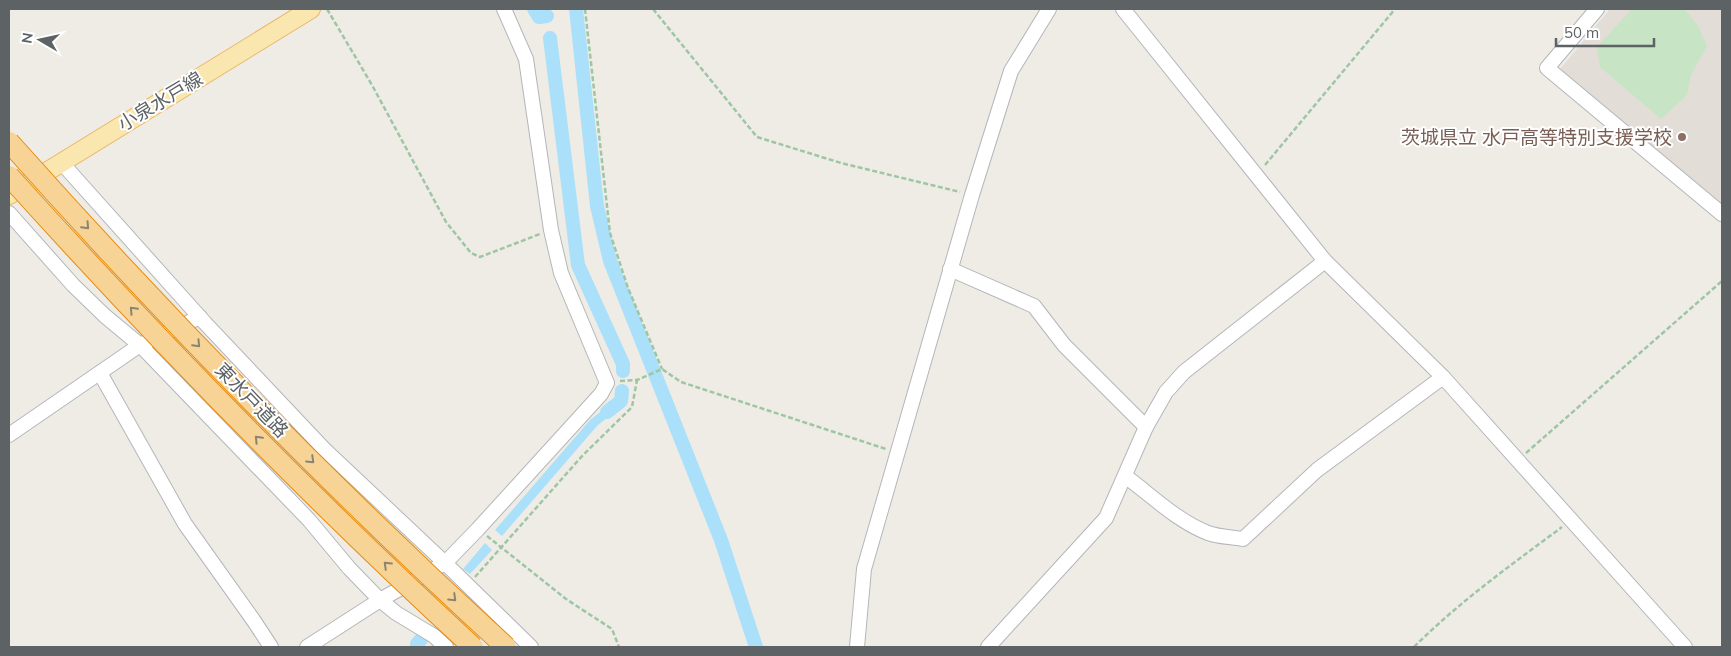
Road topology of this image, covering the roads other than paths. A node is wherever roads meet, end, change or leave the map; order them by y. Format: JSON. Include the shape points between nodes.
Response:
{"nodes":[{"id":1,"x":311,"y":9,"type":"edge"},
{"id":2,"x":504,"y":9,"type":"edge"},
{"id":3,"x":1049,"y":9,"type":"edge"},
{"id":4,"x":1123,"y":9,"type":"edge"},
{"id":5,"x":1597,"y":9,"type":"edge"},
{"id":6,"x":9,"y":142,"type":"edge"},
{"id":7,"x":61,"y":162,"type":"junction"},
{"id":8,"x":9,"y":176,"type":"edge"},
{"id":9,"x":9,"y":194,"type":"edge"},
{"id":10,"x":9,"y":213,"type":"edge"},
{"id":11,"x":1722,"y":214,"type":"edge"},
{"id":12,"x":1324,"y":261,"type":"junction"},
{"id":13,"x":950,"y":269,"type":"junction"},
{"id":14,"x":200,"y":317,"type":"junction"},
{"id":15,"x":140,"y":345,"type":"junction"},
{"id":16,"x":100,"y":373,"type":"junction"},
{"id":17,"x":1443,"y":377,"type":"junction"},
{"id":18,"x":1146,"y":427,"type":"junction"},
{"id":19,"x":9,"y":435,"type":"edge"},
{"id":20,"x":1125,"y":476,"type":"junction"},
{"id":21,"x":445,"y":562,"type":"junction"},
{"id":22,"x":380,"y":600,"type":"junction"},
{"id":23,"x":270,"y":647,"type":"edge"},
{"id":24,"x":307,"y":647,"type":"edge"},
{"id":25,"x":446,"y":647,"type":"edge"},
{"id":26,"x":473,"y":647,"type":"edge"},
{"id":27,"x":506,"y":647,"type":"edge"},
{"id":28,"x":532,"y":647,"type":"edge"},
{"id":29,"x":856,"y":647,"type":"edge"},
{"id":30,"x":988,"y":647,"type":"edge"},
{"id":31,"x":1685,"y":647,"type":"edge"}],
"edges":[{"from":1,"to":7,"type":"main road","name":"小泉水戸線"},
{"from":2,"to":21,"type":"street","via":[[526,59],[551,230],[561,273],[607,383],[601,394]]},
{"from":3,"to":13,"type":"street","via":[[1011,71]]},
{"from":4,"to":12,"type":"street"},
{"from":5,"to":11,"type":"street","via":[[1547,68]]},
{"from":6,"to":27,"type":"highway","name":"東水戸道路","one_way":true,"bridge":true,"via":[[296,446]]},
{"from":7,"to":9,"type":"main road","name":"小泉水戸線"},
{"from":7,"to":14,"type":"street"},
{"from":26,"to":8,"type":"highway","name":"東水戸道路","one_way":true,"bridge":true,"via":[[280,462]]},
{"from":10,"to":15,"type":"street","via":[[73,285]]},
{"from":12,"to":17,"type":"street"},
{"from":12,"to":18,"type":"street","via":[[1184,372],[1166,392]]},
{"from":13,"to":18,"type":"street","via":[[1034,306],[1064,345]]},
{"from":13,"to":29,"type":"street","via":[[864,569]]},
{"from":14,"to":15,"type":"street"},
{"from":14,"to":21,"type":"street","via":[[324,449]]},
{"from":15,"to":16,"type":"street"},
{"from":15,"to":22,"type":"street","via":[[309,520]]},
{"from":16,"to":19,"type":"street"},
{"from":16,"to":23,"type":"street","via":[[185,524]]},
{"from":17,"to":20,"type":"street","via":[[1317,470],[1243,539],[1210,534],[1195,526]]},
{"from":17,"to":31,"type":"street"},
{"from":18,"to":20,"type":"street"},
{"from":20,"to":30,"type":"street","via":[[1106,518]]},
{"from":21,"to":22,"type":"street"},
{"from":21,"to":28,"type":"street"},
{"from":22,"to":24,"type":"street"},
{"from":22,"to":25,"type":"street"}]}
